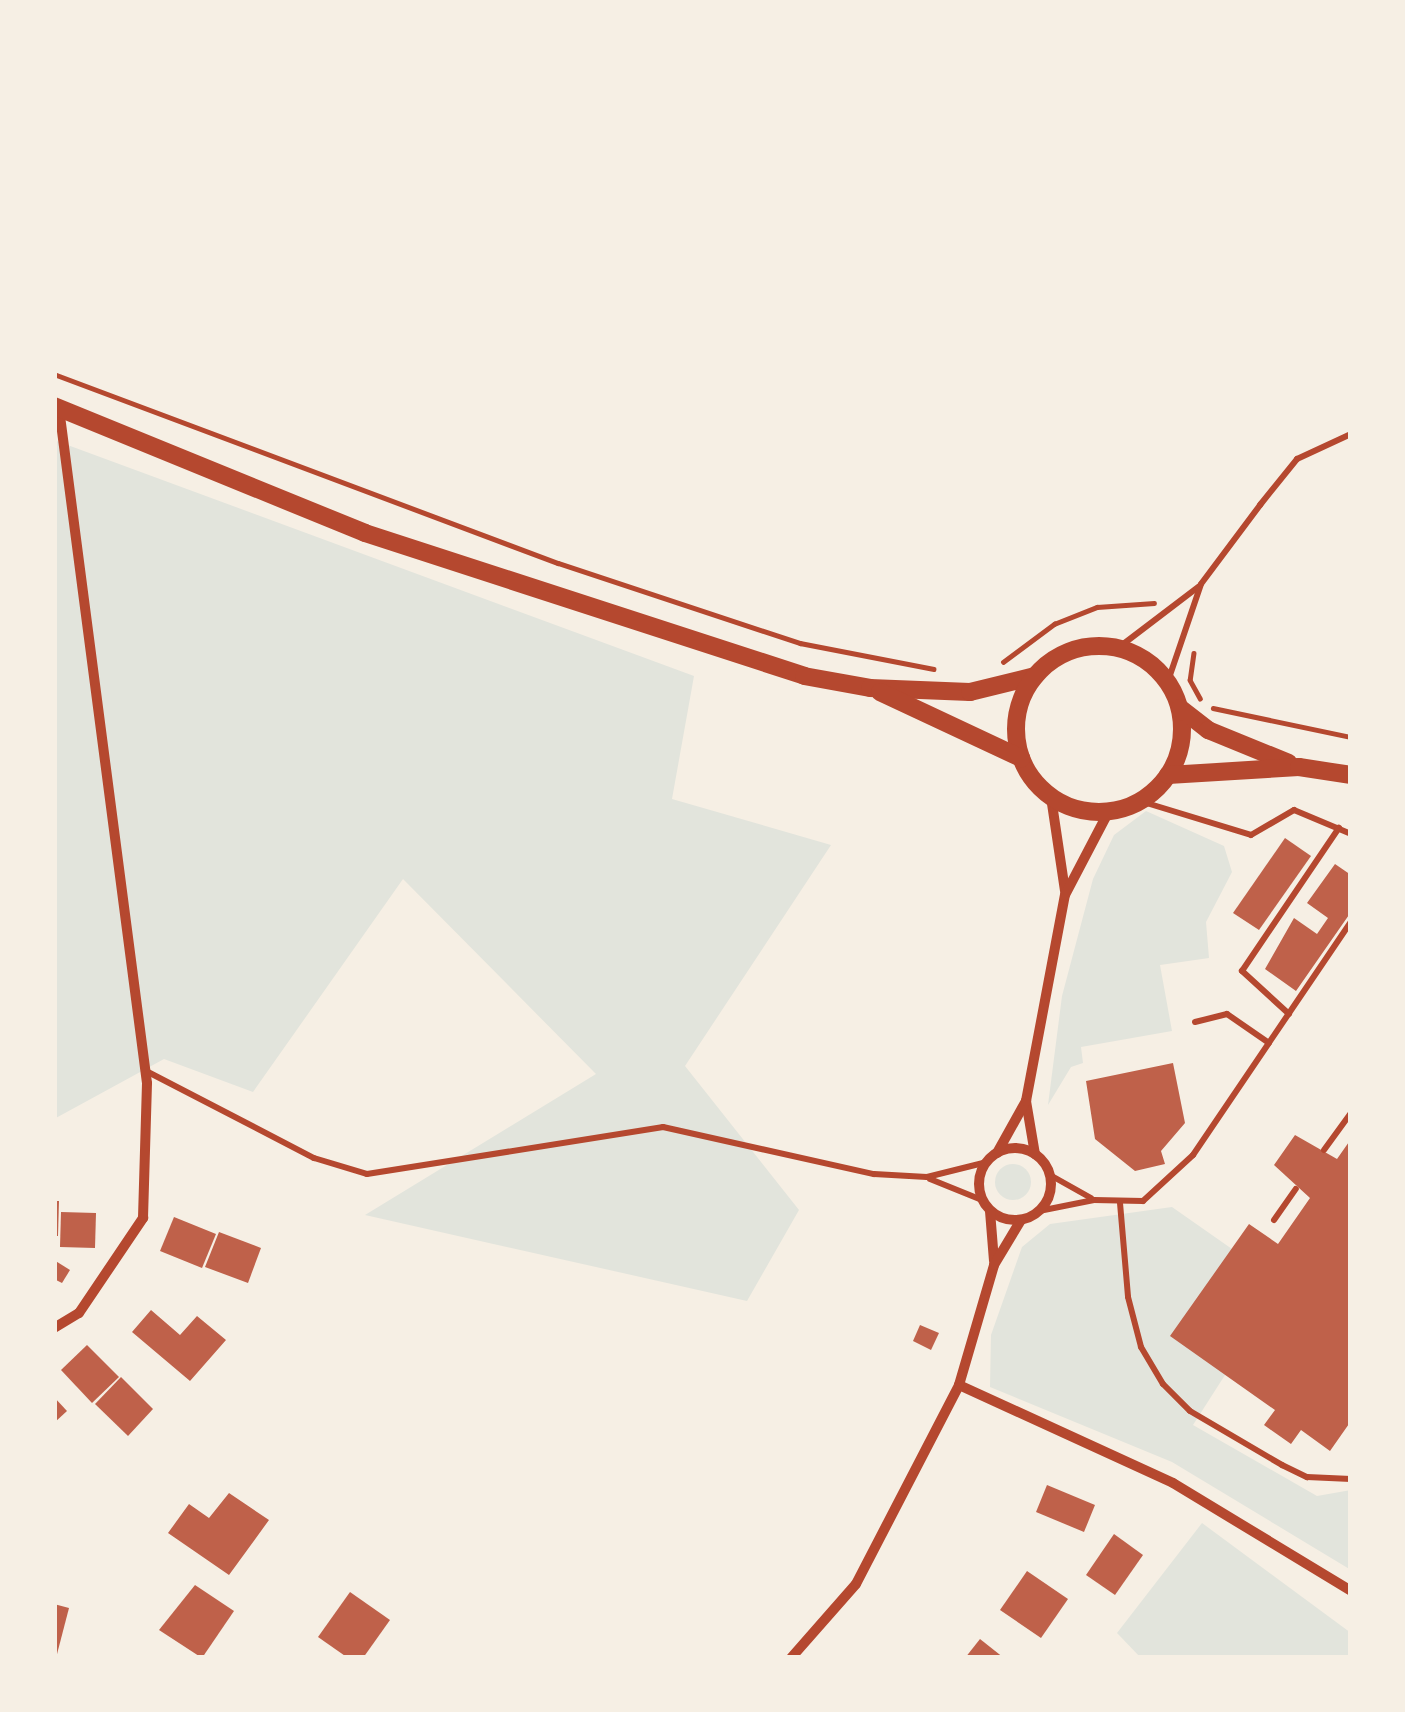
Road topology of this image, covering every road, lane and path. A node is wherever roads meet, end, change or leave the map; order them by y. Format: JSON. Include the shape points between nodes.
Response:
{"nodes":[{"id":1,"x":54,"y":374,"type":"edge"},
{"id":2,"x":56,"y":407,"type":"edge"},
{"id":3,"x":1351,"y":434,"type":"edge"},
{"id":4,"x":1201,"y":584,"type":"junction"},
{"id":5,"x":1164,"y":612,"type":"junction"},
{"id":6,"x":1183,"y":627,"type":"junction"},
{"id":7,"x":1118,"y":648,"type":"junction"},
{"id":8,"x":997,"y":666,"type":"dead end"},
{"id":9,"x":938,"y":670,"type":"dead end"},
{"id":10,"x":1035,"y":676,"type":"junction"},
{"id":11,"x":1168,"y":681,"type":"junction"},
{"id":12,"x":870,"y":688,"type":"junction"},
{"id":13,"x":1180,"y":708,"type":"junction"},
{"id":14,"x":1351,"y":737,"type":"edge"},
{"id":15,"x":1021,"y":758,"type":"junction"},
{"id":16,"x":1299,"y":766,"type":"junction"},
{"id":17,"x":1168,"y":775,"type":"junction"},
{"id":18,"x":1351,"y":775,"type":"edge"},
{"id":19,"x":1052,"y":797,"type":"junction"},
{"id":20,"x":1140,"y":801,"type":"junction"},
{"id":21,"x":1108,"y":812,"type":"junction"},
{"id":22,"x":1339,"y":828,"type":"junction"},
{"id":23,"x":1350,"y":833,"type":"edge"},
{"id":24,"x":1066,"y":895,"type":"junction"},
{"id":25,"x":1351,"y":922,"type":"edge"},
{"id":26,"x":1289,"y":1014,"type":"junction"},
{"id":27,"x":1195,"y":1022,"type":"dead end"},
{"id":28,"x":1269,"y":1043,"type":"junction"},
{"id":29,"x":145,"y":1071,"type":"junction"},
{"id":30,"x":1026,"y":1101,"type":"junction"},
{"id":31,"x":1351,"y":1112,"type":"edge"},
{"id":32,"x":1324,"y":1150,"type":"dead end"},
{"id":33,"x":1035,"y":1154,"type":"junction"},
{"id":34,"x":992,"y":1158,"type":"junction"},
{"id":35,"x":1050,"y":1175,"type":"junction"},
{"id":36,"x":927,"y":1178,"type":"junction"},
{"id":37,"x":1296,"y":1189,"type":"dead end"},
{"id":38,"x":1094,"y":1200,"type":"junction"},
{"id":39,"x":1120,"y":1203,"type":"junction"},
{"id":40,"x":986,"y":1205,"type":"junction"},
{"id":41,"x":1039,"y":1211,"type":"junction"},
{"id":42,"x":1021,"y":1220,"type":"junction"},
{"id":43,"x":1274,"y":1220,"type":"dead end"},
{"id":44,"x":994,"y":1264,"type":"junction"},
{"id":45,"x":54,"y":1328,"type":"edge"},
{"id":46,"x":959,"y":1385,"type":"junction"},
{"id":47,"x":1351,"y":1479,"type":"edge"},
{"id":48,"x":1351,"y":1591,"type":"edge"},
{"id":49,"x":791,"y":1658,"type":"edge"}],
"edges":[{"from":1,"to":9,"type":"path","via":[[558,563],[800,643]]},
{"from":2,"to":12,"type":"main road","via":[[365,533],[804,676]]},
{"from":2,"to":29,"type":"street"},
{"from":3,"to":4,"type":"lane","via":[[1297,460]]},
{"from":4,"to":5,"type":"lane"},
{"from":4,"to":6,"type":"lane"},
{"from":5,"to":7,"type":"lane"},
{"from":5,"to":8,"type":"path","via":[[1149,599],[1097,607],[1054,624]]},
{"from":6,"to":11,"type":"lane"},
{"from":6,"to":14,"type":"path","via":[[1197,636],[1190,680],[1204,704]]},
{"from":7,"to":10,"type":"main road","via":[[1072,650]]},
{"from":7,"to":11,"type":"main road"},
{"from":10,"to":12,"type":"main road","via":[[970,692]]},
{"from":10,"to":15,"type":"main road","via":[[1017,716]]},
{"from":11,"to":13,"type":"main road"},
{"from":12,"to":15,"type":"main road"},
{"from":13,"to":16,"type":"main road","via":[[1208,730]]},
{"from":13,"to":17,"type":"main road","via":[[1183,731]]},
{"from":15,"to":19,"type":"main road"},
{"from":16,"to":17,"type":"main road"},
{"from":16,"to":18,"type":"main road"},
{"from":17,"to":20,"type":"main road"},
{"from":19,"to":21,"type":"main road"},
{"from":19,"to":24,"type":"street"},
{"from":20,"to":21,"type":"main road"},
{"from":20,"to":22,"type":"lane","via":[[1251,836],[1294,810]]},
{"from":21,"to":24,"type":"street"},
{"from":22,"to":23,"type":"lane"},
{"from":22,"to":26,"type":"lane","via":[[1243,971]]},
{"from":24,"to":30,"type":"street"},
{"from":25,"to":26,"type":"lane"},
{"from":26,"to":28,"type":"lane"},
{"from":27,"to":28,"type":"lane","via":[[1227,1014]]},
{"from":28,"to":39,"type":"lane","via":[[1193,1155],[1143,1201]]},
{"from":29,"to":36,"type":"lane","via":[[314,1158],[367,1174],[663,1127],[874,1174]]},
{"from":29,"to":45,"type":"street","via":[[142,1218],[79,1312]]},
{"from":30,"to":33,"type":"street"},
{"from":30,"to":34,"type":"street"},
{"from":31,"to":32,"type":"lane"},
{"from":33,"to":34,"type":"street"},
{"from":33,"to":35,"type":"street"},
{"from":34,"to":36,"type":"lane"},
{"from":34,"to":40,"type":"street"},
{"from":35,"to":38,"type":"lane"},
{"from":35,"to":41,"type":"street"},
{"from":36,"to":40,"type":"lane"},
{"from":37,"to":43,"type":"lane"},
{"from":38,"to":39,"type":"lane"},
{"from":38,"to":41,"type":"lane"},
{"from":39,"to":47,"type":"lane","via":[[1128,1297],[1141,1347],[1163,1384],[1190,1411],[1282,1465],[1307,1477]]},
{"from":40,"to":42,"type":"street"},
{"from":40,"to":44,"type":"street"},
{"from":41,"to":42,"type":"street"},
{"from":42,"to":44,"type":"street"},
{"from":44,"to":46,"type":"street"},
{"from":46,"to":48,"type":"street","via":[[1173,1483]]},
{"from":46,"to":49,"type":"street","via":[[856,1583]]}]}
